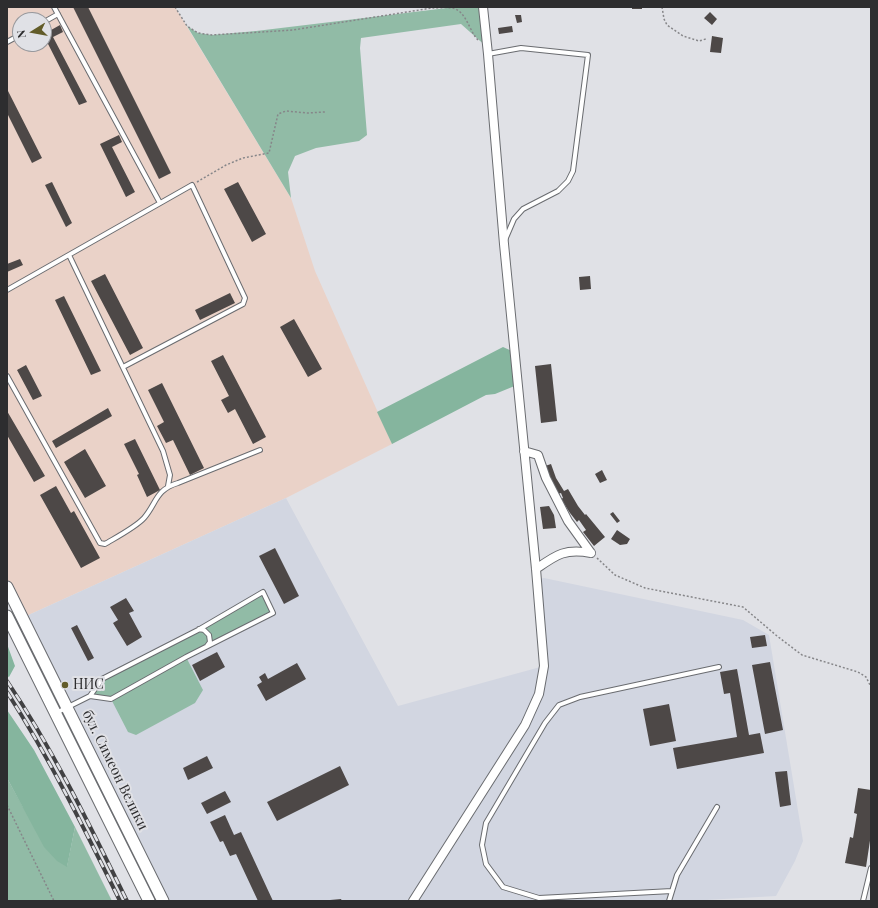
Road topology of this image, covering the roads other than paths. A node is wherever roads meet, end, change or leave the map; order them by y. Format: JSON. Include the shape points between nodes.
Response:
{"nodes":[{"id":1,"x":54,"y":7,"type":"edge"},
{"id":2,"x":483,"y":7,"type":"edge"},
{"id":3,"x":58,"y":14,"type":"junction"},
{"id":4,"x":52,"y":17,"type":"edge"},
{"id":5,"x":488,"y":51,"type":"junction"},
{"id":6,"x":160,"y":203,"type":"junction"},
{"id":7,"x":504,"y":244,"type":"junction"},
{"id":8,"x":69,"y":255,"type":"junction"},
{"id":9,"x":7,"y":290,"type":"edge"},
{"id":10,"x":123,"y":367,"type":"junction"},
{"id":11,"x":7,"y":376,"type":"edge"},
{"id":12,"x":260,"y":450,"type":"dead end"},
{"id":13,"x":524,"y":451,"type":"junction"},
{"id":14,"x":168,"y":486,"type":"junction"},
{"id":15,"x":536,"y":569,"type":"junction"},
{"id":16,"x":7,"y":587,"type":"edge"},
{"id":17,"x":7,"y":616,"type":"edge"},
{"id":18,"x":198,"y":630,"type":"junction"},
{"id":19,"x":207,"y":646,"type":"junction"},
{"id":20,"x":719,"y":667,"type":"dead end"},
{"id":21,"x":90,"y":696,"type":"junction"},
{"id":22,"x":67,"y":708,"type":"junction"},
{"id":23,"x":55,"y":713,"type":"junction"},
{"id":24,"x":717,"y":807,"type":"dead end"},
{"id":25,"x":871,"y":868,"type":"edge"},
{"id":26,"x":672,"y":891,"type":"junction"},
{"id":27,"x":149,"y":901,"type":"edge"},
{"id":28,"x":163,"y":901,"type":"edge"},
{"id":29,"x":413,"y":901,"type":"edge"},
{"id":30,"x":669,"y":901,"type":"edge"},
{"id":31,"x":862,"y":901,"type":"edge"}],
"edges":[{"from":1,"to":3,"type":"lane"},
{"from":2,"to":5,"type":"street"},
{"from":3,"to":4,"type":"lane"},
{"from":3,"to":6,"type":"lane"},
{"from":5,"to":7,"type":"street"},
{"from":5,"to":7,"type":"lane","via":[[521,48],[588,55],[574,171],[558,191],[524,209],[514,219]]},
{"from":6,"to":8,"type":"lane"},
{"from":6,"to":10,"type":"lane","via":[[192,185],[245,298],[243,304]]},
{"from":7,"to":13,"type":"street"},
{"from":8,"to":9,"type":"lane"},
{"from":8,"to":10,"type":"lane"},
{"from":10,"to":14,"type":"lane","via":[[163,451],[170,475]]},
{"from":11,"to":14,"type":"lane","via":[[100,543],[105,544],[144,518],[155,499]]},
{"from":12,"to":14,"type":"lane"},
{"from":13,"to":15,"type":"street"},
{"from":13,"to":15,"type":"street","via":[[538,455],[546,478],[568,520],[591,552],[567,552],[553,557]]},
{"from":15,"to":29,"type":"street","via":[[544,666],[539,694],[525,725]]},
{"from":16,"to":22,"type":"main road","name":"бул. Симеон Велики"},
{"from":17,"to":23,"type":"main road","name":"бул. Симеон Велики"},
{"from":18,"to":19,"type":"lane","via":[[204,630],[209,634],[210,642]]},
{"from":18,"to":19,"type":"lane","via":[[263,592],[273,613]]},
{"from":18,"to":21,"type":"lane","via":[[102,679]]},
{"from":19,"to":21,"type":"lane","via":[[111,699]]},
{"from":20,"to":26,"type":"lane","via":[[580,697],[560,705],[546,723],[486,823],[482,845],[486,864],[503,887],[539,898]]},
{"from":21,"to":22,"type":"lane"},
{"from":22,"to":23,"type":"lane"},
{"from":22,"to":28,"type":"main road","name":"бул. Симеон Велики"},
{"from":23,"to":27,"type":"main road","name":"бул. Симеон Велики"},
{"from":24,"to":26,"type":"lane","via":[[677,875]]},
{"from":25,"to":31,"type":"lane"},
{"from":26,"to":30,"type":"lane"}]}
